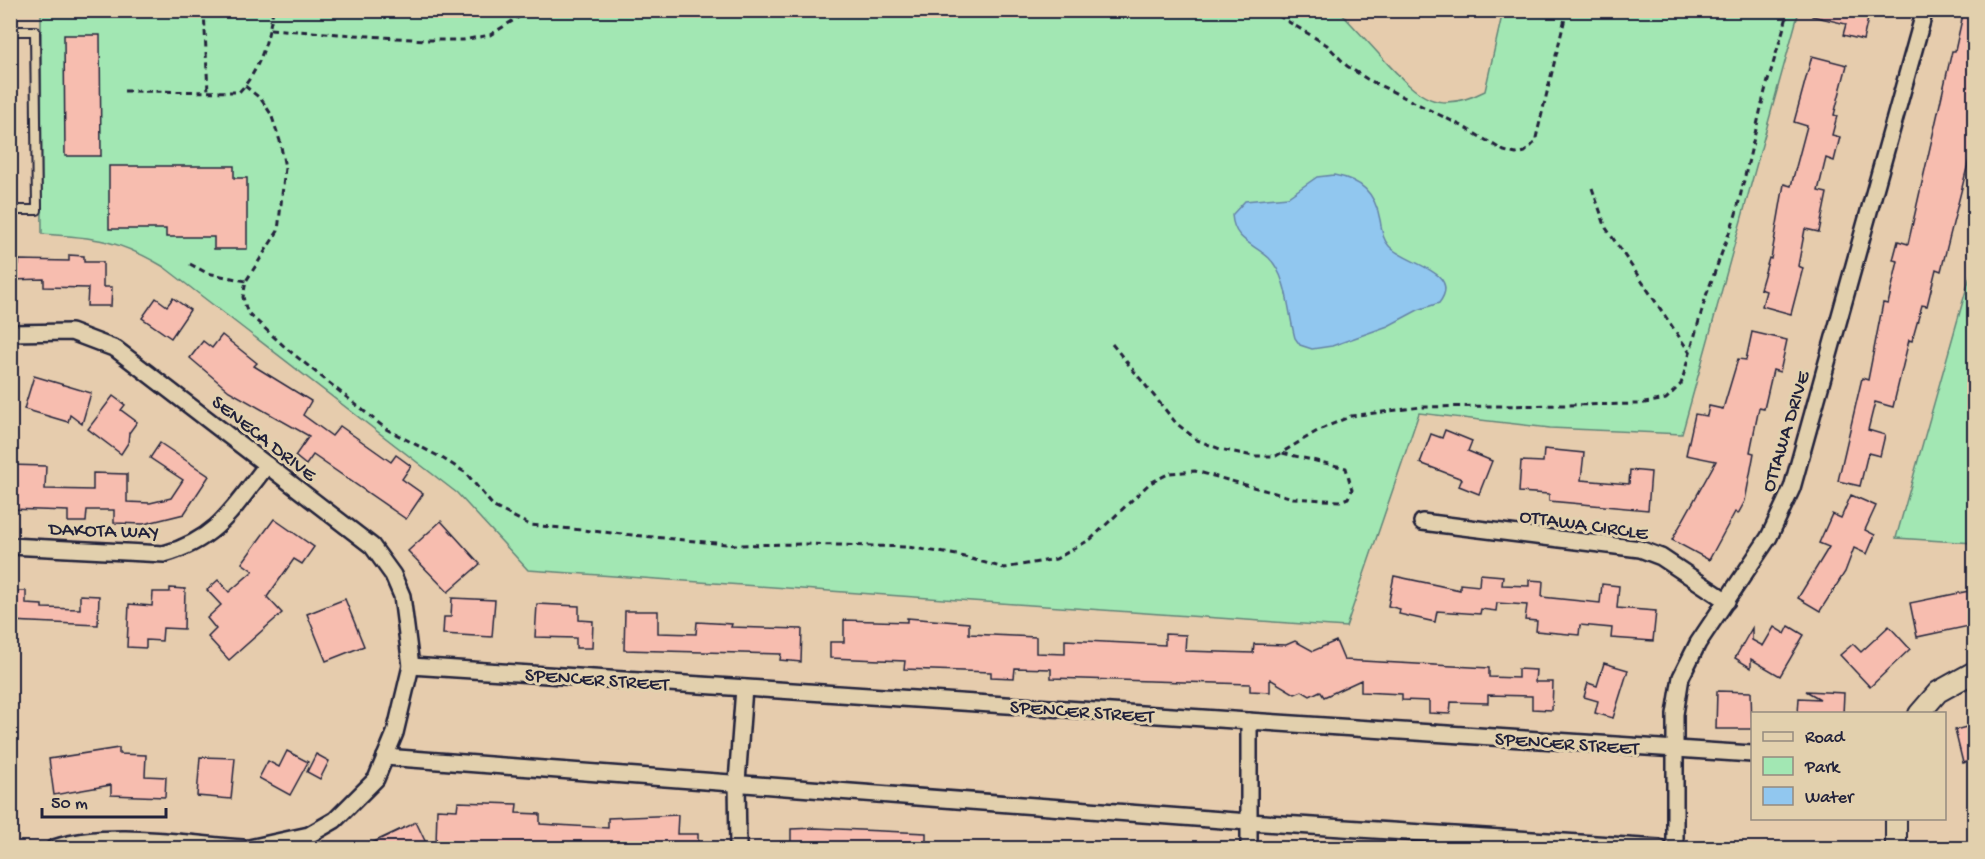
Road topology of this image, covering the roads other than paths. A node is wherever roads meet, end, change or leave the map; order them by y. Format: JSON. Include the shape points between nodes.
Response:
{"nodes":[{"id":1,"x":1924,"y":10,"type":"edge"},
{"id":2,"x":10,"y":31,"type":"edge"},
{"id":3,"x":10,"y":210,"type":"edge"},
{"id":4,"x":10,"y":333,"type":"edge"},
{"id":5,"x":267,"y":465,"type":"junction"},
{"id":6,"x":1422,"y":522,"type":"dead end"},
{"id":7,"x":10,"y":546,"type":"edge"},
{"id":8,"x":1727,"y":601,"type":"junction"},
{"id":9,"x":411,"y":666,"type":"junction"},
{"id":10,"x":1974,"y":672,"type":"edge"},
{"id":11,"x":744,"y":688,"type":"junction"},
{"id":12,"x":1921,"y":712,"type":"edge"},
{"id":13,"x":1249,"y":721,"type":"junction"},
{"id":14,"x":1675,"y":749,"type":"junction"},
{"id":15,"x":1751,"y":754,"type":"edge"},
{"id":16,"x":385,"y":757,"type":"junction"},
{"id":17,"x":737,"y":783,"type":"junction"},
{"id":18,"x":1896,"y":820,"type":"edge"},
{"id":19,"x":1249,"y":822,"type":"junction"},
{"id":20,"x":1463,"y":841,"type":"edge"},
{"id":21,"x":266,"y":847,"type":"edge"},
{"id":22,"x":54,"y":849,"type":"edge"},
{"id":23,"x":243,"y":849,"type":"edge"},
{"id":24,"x":249,"y":849,"type":"edge"},
{"id":25,"x":738,"y":849,"type":"edge"},
{"id":26,"x":1250,"y":849,"type":"edge"},
{"id":27,"x":1659,"y":849,"type":"edge"},
{"id":28,"x":1675,"y":849,"type":"edge"},
{"id":29,"x":1896,"y":849,"type":"edge"}],
"edges":[{"from":1,"to":8,"type":"street","name":"OTTAWA DRIVE","via":[[1792,488],[1769,537]]},
{"from":2,"to":3,"type":"lane","via":[[35,31],[38,210]]},
{"from":4,"to":5,"type":"street","name":"SENECA DRIVE","via":[[70,332],[116,349]]},
{"from":5,"to":7,"type":"street","name":"DAKOTA WAY","via":[[217,528],[188,547],[164,554]]},
{"from":5,"to":9,"type":"street","name":"SENECA DRIVE","via":[[372,546],[393,575],[402,596]]},
{"from":6,"to":8,"type":"street","name":"OTTAWA CIRCLE","via":[[1640,549],[1661,557]]},
{"from":8,"to":14,"type":"street","name":"OTTAWA DRIVE","via":[[1698,643],[1682,678],[1675,714]]},
{"from":9,"to":11,"type":"street","name":"SPENCER STREET"},
{"from":9,"to":16,"type":"street","via":[[395,733]]},
{"from":10,"to":12,"type":"street","via":[[1938,692]]},
{"from":11,"to":13,"type":"street","name":"SPENCER STREET"},
{"from":11,"to":17,"type":"street"},
{"from":13,"to":14,"type":"street","name":"SPENCER STREET"},
{"from":13,"to":19,"type":"street"},
{"from":14,"to":15,"type":"street","name":"SPENCER STREET"},
{"from":14,"to":28,"type":"street","name":"OTTAWA DRIVE"},
{"from":16,"to":17,"type":"street"},
{"from":16,"to":21,"type":"street","via":[[376,779],[335,820],[309,835]]},
{"from":17,"to":19,"type":"street"},
{"from":17,"to":25,"type":"street"},
{"from":18,"to":29,"type":"street"},
{"from":19,"to":20,"type":"street"},
{"from":19,"to":26,"type":"street"},
{"from":20,"to":27,"type":"street"},
{"from":21,"to":24,"type":"street"},
{"from":22,"to":23,"type":"street","via":[[100,838]]}]}
